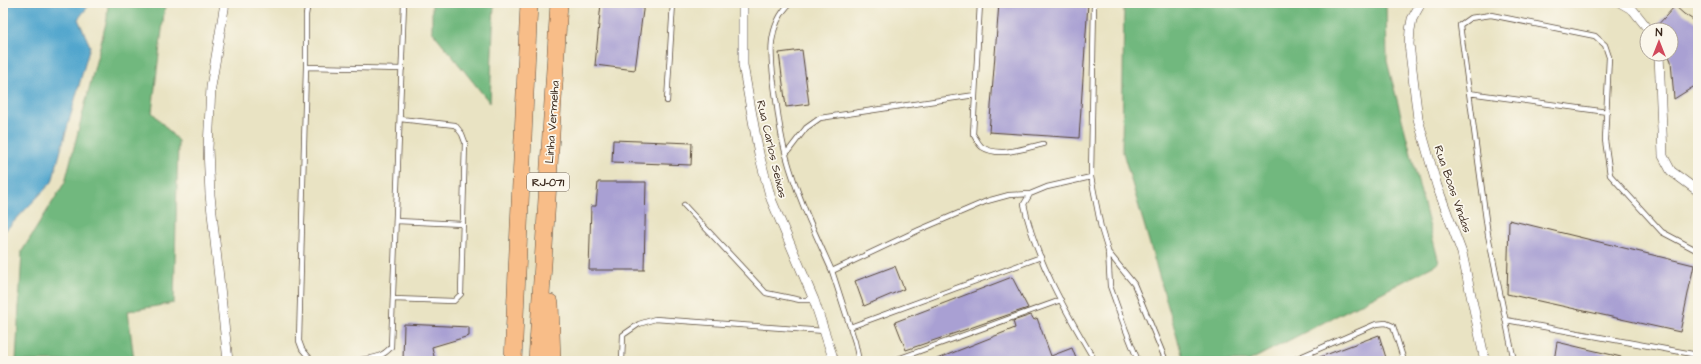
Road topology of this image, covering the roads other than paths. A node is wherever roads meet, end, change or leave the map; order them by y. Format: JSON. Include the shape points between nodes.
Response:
{"nodes":[{"id":1,"x":225,"y":3,"type":"edge"},
{"id":2,"x":308,"y":3,"type":"edge"},
{"id":3,"x":404,"y":3,"type":"edge"},
{"id":4,"x":529,"y":3,"type":"edge"},
{"id":5,"x":558,"y":3,"type":"edge"},
{"id":6,"x":673,"y":3,"type":"edge"},
{"id":7,"x":743,"y":3,"type":"edge"},
{"id":8,"x":790,"y":3,"type":"edge"},
{"id":9,"x":980,"y":3,"type":"edge"},
{"id":10,"x":1094,"y":3,"type":"edge"},
{"id":11,"x":1421,"y":3,"type":"edge"},
{"id":12,"x":1621,"y":3,"type":"edge"},
{"id":13,"x":1643,"y":22,"type":"edge"},
{"id":14,"x":1659,"y":62,"type":"edge"},
{"id":15,"x":306,"y":67,"type":"junction"},
{"id":16,"x":402,"y":69,"type":"junction"},
{"id":17,"x":1469,"y":92,"type":"junction"},
{"id":18,"x":976,"y":95,"type":"junction"},
{"id":19,"x":667,"y":101,"type":"dead end"},
{"id":20,"x":1607,"y":112,"type":"junction"},
{"id":21,"x":400,"y":119,"type":"junction"},
{"id":22,"x":1043,"y":144,"type":"dead end"},
{"id":23,"x":786,"y":154,"type":"junction"},
{"id":24,"x":1091,"y":178,"type":"junction"},
{"id":25,"x":1698,"y":191,"type":"edge"},
{"id":26,"x":1030,"y":194,"type":"junction"},
{"id":27,"x":684,"y":205,"type":"dead end"},
{"id":28,"x":546,"y":207,"type":"junction"},
{"id":29,"x":396,"y":221,"type":"junction"},
{"id":30,"x":464,"y":224,"type":"junction"},
{"id":31,"x":1108,"y":251,"type":"junction"},
{"id":32,"x":1698,"y":251,"type":"edge"},
{"id":33,"x":1041,"y":257,"type":"junction"},
{"id":34,"x":832,"y":271,"type":"junction"},
{"id":35,"x":393,"y":299,"type":"junction"},
{"id":36,"x":814,"y":300,"type":"junction"},
{"id":37,"x":1061,"y":300,"type":"junction"},
{"id":38,"x":1506,"y":320,"type":"junction"},
{"id":39,"x":850,"y":327,"type":"junction"},
{"id":40,"x":825,"y":331,"type":"junction"},
{"id":41,"x":1698,"y":356,"type":"edge"},
{"id":42,"x":228,"y":361,"type":"edge"},
{"id":43,"x":312,"y":361,"type":"edge"},
{"id":44,"x":355,"y":361,"type":"edge"},
{"id":45,"x":513,"y":361,"type":"edge"},
{"id":46,"x":537,"y":361,"type":"edge"},
{"id":47,"x":552,"y":361,"type":"edge"},
{"id":48,"x":622,"y":361,"type":"edge"},
{"id":49,"x":834,"y":361,"type":"edge"},
{"id":50,"x":858,"y":361,"type":"edge"},
{"id":51,"x":892,"y":361,"type":"edge"},
{"id":52,"x":1095,"y":361,"type":"edge"},
{"id":53,"x":1138,"y":361,"type":"edge"},
{"id":54,"x":1166,"y":361,"type":"edge"},
{"id":55,"x":1291,"y":361,"type":"edge"},
{"id":56,"x":1404,"y":361,"type":"edge"},
{"id":57,"x":1485,"y":361,"type":"edge"},
{"id":58,"x":1514,"y":361,"type":"edge"}],
"edges":[{"from":1,"to":42,"type":"street","via":[[211,87],[208,148],[210,195]]},
{"from":2,"to":15,"type":"lane"},
{"from":3,"to":16,"type":"lane"},
{"from":4,"to":45,"type":"highway","number":"RJ-071"},
{"from":5,"to":28,"type":"highway","name":"Linha Vermelha","number":"RJ-071"},
{"from":6,"to":19,"type":"lane"},
{"from":7,"to":36,"type":"street","name":"Rua Carlos Seixas","via":[[743,65],[759,154],[771,199]]},
{"from":8,"to":23,"type":"lane","via":[[779,15],[770,53]]},
{"from":9,"to":18,"type":"lane"},
{"from":10,"to":24,"type":"lane"},
{"from":11,"to":57,"type":"street","name":"Rua Boas Vindas","via":[[1412,19],[1409,44],[1418,119],[1437,186],[1462,253]]},
{"from":12,"to":13,"type":"street","via":[[1633,10]]},
{"from":14,"to":25,"type":"street","via":[[1663,156],[1672,171]]},
{"from":15,"to":16,"type":"lane"},
{"from":15,"to":43,"type":"lane","via":[[299,341]]},
{"from":16,"to":21,"type":"lane"},
{"from":17,"to":20,"type":"lane"},
{"from":17,"to":20,"type":"lane","via":[[1460,25],[1470,18],[1491,16],[1595,36],[1605,45],[1609,57]]},
{"from":17,"to":38,"type":"lane","via":[[1488,235]]},
{"from":18,"to":22,"type":"lane","via":[[974,134],[981,146],[994,152]]},
{"from":18,"to":23,"type":"lane","via":[[820,118],[806,128]]},
{"from":20,"to":32,"type":"lane","via":[[1605,140],[1610,176],[1662,232]]},
{"from":21,"to":29,"type":"lane"},
{"from":21,"to":30,"type":"lane","via":[[455,125],[462,134],[466,142]]},
{"from":23,"to":34,"type":"lane","via":[[809,220]]},
{"from":24,"to":26,"type":"lane","via":[[1047,187]]},
{"from":24,"to":31,"type":"lane"},
{"from":26,"to":33,"type":"lane","via":[[1024,204]]},
{"from":26,"to":34,"type":"lane","via":[[1009,195],[987,201]]},
{"from":27,"to":36,"type":"lane","via":[[766,293],[800,300]]},
{"from":28,"to":46,"type":"highway","name":"Linha Vermelha","number":"RJ-071"},
{"from":28,"to":47,"type":"highway"},
{"from":29,"to":30,"type":"lane"},
{"from":29,"to":35,"type":"lane"},
{"from":30,"to":35,"type":"lane","via":[[461,294],[454,301]]},
{"from":31,"to":53,"type":"lane","via":[[1110,286]]},
{"from":31,"to":54,"type":"lane","via":[[1134,284]]},
{"from":33,"to":37,"type":"lane"},
{"from":33,"to":39,"type":"lane"},
{"from":34,"to":39,"type":"lane"},
{"from":35,"to":44,"type":"lane","via":[[391,347],[385,354]]},
{"from":36,"to":40,"type":"street","name":"Rua Carlos Seixas"},
{"from":37,"to":51,"type":"lane"},
{"from":37,"to":52,"type":"lane"},
{"from":38,"to":41,"type":"lane"},
{"from":38,"to":58,"type":"lane"},
{"from":39,"to":50,"type":"lane"},
{"from":40,"to":48,"type":"lane","via":[[655,319],[639,324],[623,335]]},
{"from":40,"to":49,"type":"street","name":"Rua Carlos Seixas"},
{"from":55,"to":56,"type":"lane","via":[[1376,324],[1386,323],[1393,326]]}]}
